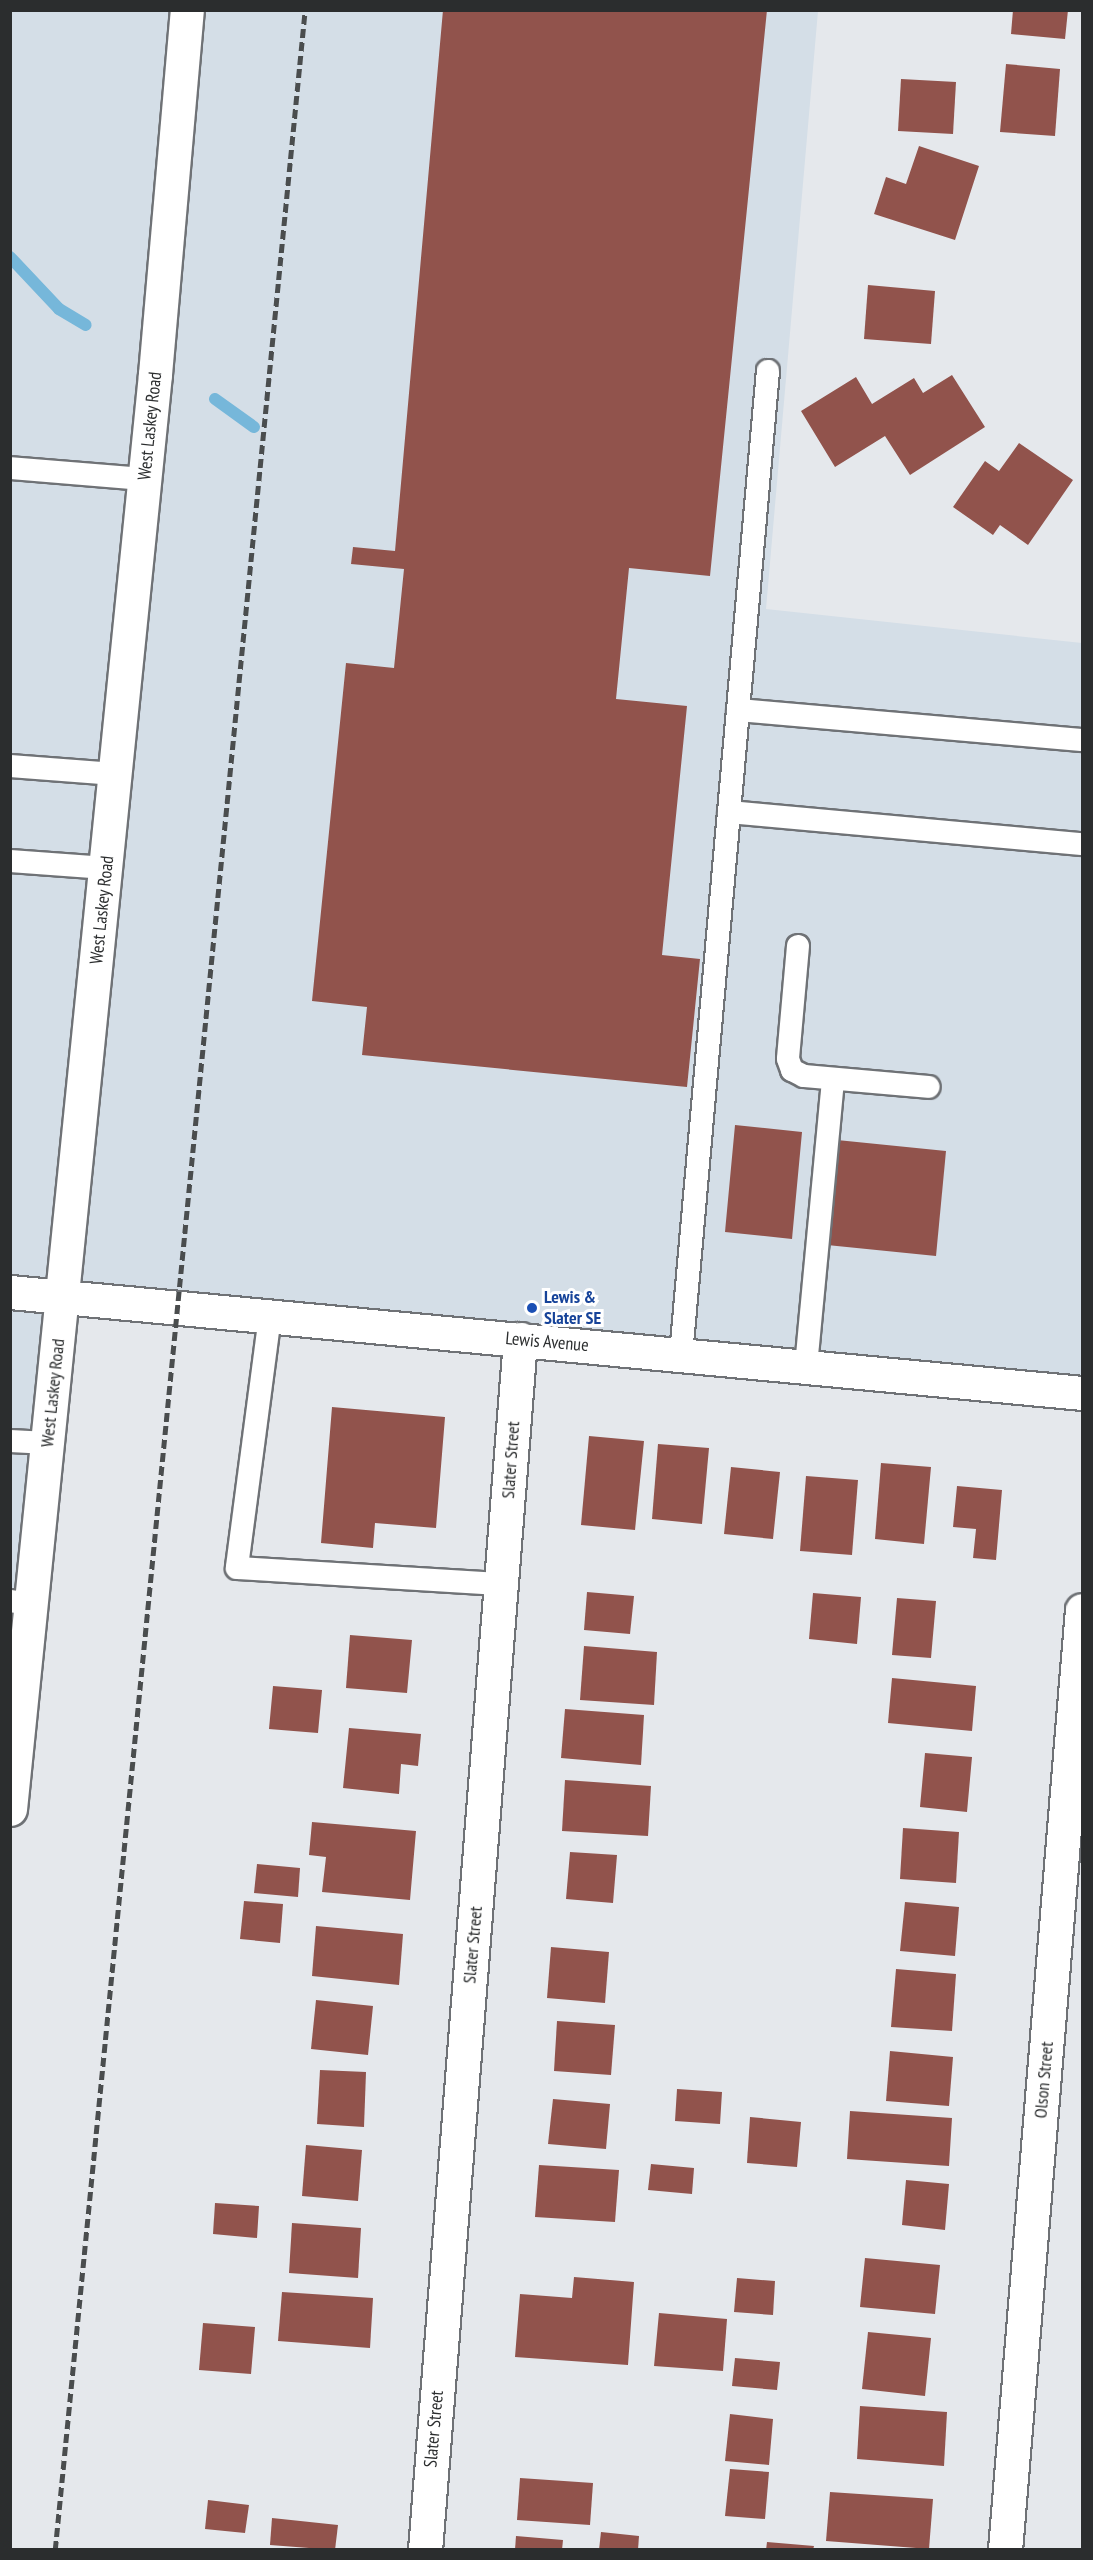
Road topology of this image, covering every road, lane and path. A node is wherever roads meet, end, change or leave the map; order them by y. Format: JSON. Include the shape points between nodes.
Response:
{"nodes":[{"id":1,"x":187,"y":10,"type":"edge"},
{"id":2,"x":768,"y":371,"type":"dead end"},
{"id":3,"x":10,"y":468,"type":"edge"},
{"id":4,"x":145,"y":479,"type":"junction"},
{"id":5,"x":738,"y":710,"type":"junction"},
{"id":6,"x":1083,"y":740,"type":"edge"},
{"id":7,"x":10,"y":766,"type":"edge"},
{"id":8,"x":115,"y":774,"type":"junction"},
{"id":9,"x":729,"y":812,"type":"junction"},
{"id":10,"x":1083,"y":844,"type":"edge"},
{"id":11,"x":10,"y":861,"type":"edge"},
{"id":12,"x":106,"y":868,"type":"junction"},
{"id":13,"x":798,"y":946,"type":"dead end"},
{"id":14,"x":833,"y":1080,"type":"junction"},
{"id":15,"x":928,"y":1087,"type":"dead end"},
{"id":16,"x":10,"y":1293,"type":"edge"},
{"id":17,"x":63,"y":1296,"type":"junction"},
{"id":18,"x":270,"y":1316,"type":"junction"},
{"id":19,"x":520,"y":1340,"type":"junction"},
{"id":20,"x":681,"y":1355,"type":"junction"},
{"id":21,"x":806,"y":1366,"type":"junction"},
{"id":22,"x":1083,"y":1393,"type":"edge"},
{"id":23,"x":10,"y":1441,"type":"edge"},
{"id":24,"x":48,"y":1443,"type":"junction"},
{"id":25,"x":501,"y":1584,"type":"junction"},
{"id":26,"x":21,"y":1602,"type":"edge"},
{"id":27,"x":1083,"y":1610,"type":"edge"},
{"id":28,"x":10,"y":1809,"type":"edge"},
{"id":29,"x":425,"y":2550,"type":"edge"},
{"id":30,"x":1005,"y":2550,"type":"edge"}],
"edges":[{"from":1,"to":4,"type":"main road","name":"West Laskey Road"},
{"from":2,"to":5,"type":"lane"},
{"from":3,"to":4,"type":"lane"},
{"from":4,"to":8,"type":"main road","name":"West Laskey Road"},
{"from":5,"to":6,"type":"lane"},
{"from":5,"to":9,"type":"lane"},
{"from":7,"to":8,"type":"lane"},
{"from":8,"to":12,"type":"main road","name":"West Laskey Road"},
{"from":9,"to":10,"type":"lane"},
{"from":9,"to":20,"type":"lane"},
{"from":11,"to":12,"type":"lane"},
{"from":12,"to":17,"type":"main road","name":"West Laskey Road"},
{"from":13,"to":14,"type":"lane","via":[[788,1059],[792,1070],[804,1076]]},
{"from":14,"to":15,"type":"lane"},
{"from":14,"to":21,"type":"lane"},
{"from":16,"to":17,"type":"main road","name":"Lewis Avenue"},
{"from":17,"to":18,"type":"main road","name":"Lewis Avenue"},
{"from":17,"to":24,"type":"main road","name":"West Laskey Road"},
{"from":18,"to":19,"type":"main road","name":"Lewis Avenue"},
{"from":18,"to":25,"type":"lane","via":[[237,1569]]},
{"from":19,"to":20,"type":"main road","name":"Lewis Avenue"},
{"from":19,"to":25,"type":"main road","name":"Slater Street"},
{"from":20,"to":21,"type":"main road","name":"Lewis Avenue"},
{"from":21,"to":22,"type":"main road","name":"Lewis Avenue"},
{"from":23,"to":24,"type":"lane"},
{"from":24,"to":26,"type":"main road","name":"West Laskey Road"},
{"from":25,"to":29,"type":"main road","name":"Slater Street"},
{"from":26,"to":28,"type":"main road","name":"West Laskey Road"},
{"from":27,"to":30,"type":"main road","name":"Olson Street"}]}
